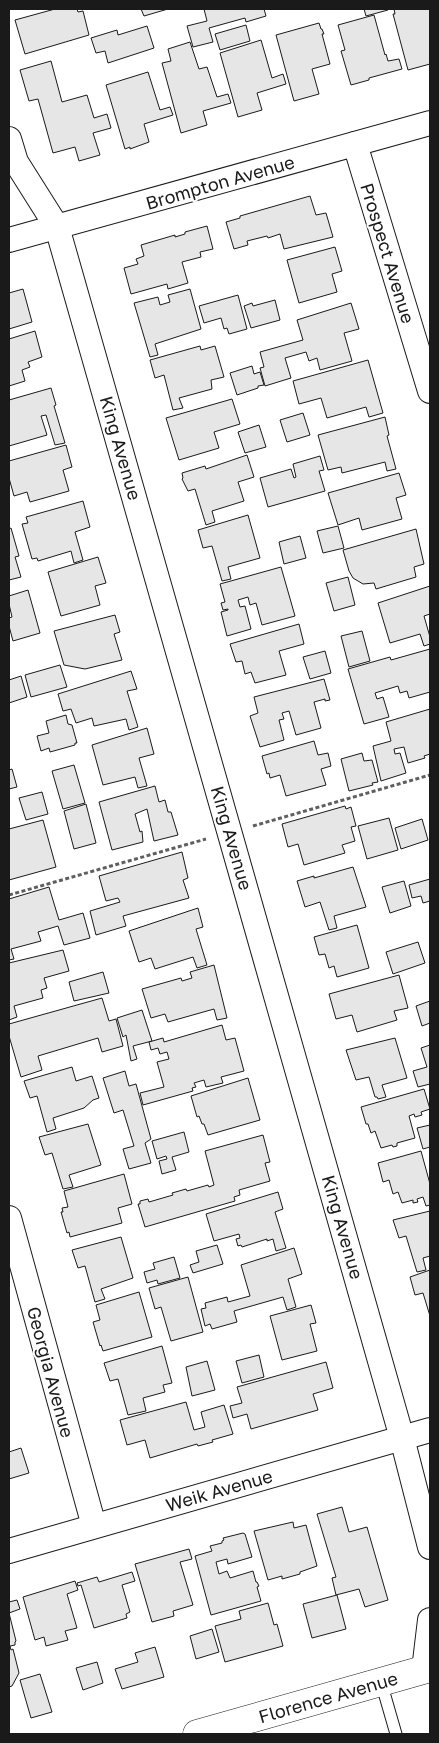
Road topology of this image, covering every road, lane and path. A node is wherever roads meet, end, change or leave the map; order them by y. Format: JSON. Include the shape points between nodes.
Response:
{"nodes":[{"id":1,"x":430,"y":123,"type":"edge"},
{"id":2,"x":9,"y":139,"type":"edge"},
{"id":3,"x":355,"y":144,"type":"junction"},
{"id":4,"x":57,"y":227,"type":"junction"},
{"id":5,"x":9,"y":240,"type":"edge"},
{"id":6,"x":430,"y":391,"type":"edge"},
{"id":7,"x":9,"y":1218,"type":"edge"},
{"id":8,"x":430,"y":1430,"type":"edge"},
{"id":9,"x":402,"y":1438,"type":"junction"},
{"id":10,"x":94,"y":1526,"type":"junction"},
{"id":11,"x":430,"y":1547,"type":"edge"},
{"id":12,"x":9,"y":1551,"type":"edge"},
{"id":13,"x":430,"y":1620,"type":"edge"},
{"id":14,"x":427,"y":1669,"type":"edge"},
{"id":15,"x":381,"y":1682,"type":"junction"},
{"id":16,"x":197,"y":1734,"type":"edge"},
{"id":17,"x":396,"y":1734,"type":"edge"}],
"edges":[{"from":1,"to":3,"type":"street","name":"Brompton Avenue"},
{"from":2,"to":4,"type":"street","name":"King Avenue","via":[[16,162]]},
{"from":3,"to":4,"type":"street","name":"Brompton Avenue"},
{"from":3,"to":6,"type":"street","name":"Prospect Avenue"},
{"from":4,"to":5,"type":"street","name":"Brompton Avenue"},
{"from":4,"to":9,"type":"street","name":"King Avenue"},
{"from":7,"to":10,"type":"street","name":"Georgia Avenue"},
{"from":8,"to":9,"type":"street","name":"Weik Avenue"},
{"from":9,"to":10,"type":"street","name":"Weik Avenue"},
{"from":9,"to":11,"type":"street","name":"King Avenue"},
{"from":10,"to":12,"type":"street","name":"Weik Avenue"},
{"from":13,"to":14,"type":"street"},
{"from":14,"to":15,"type":"main road","name":"Florence Avenue"},
{"from":15,"to":16,"type":"main road","name":"Florence Avenue"},
{"from":15,"to":17,"type":"lane"}]}
